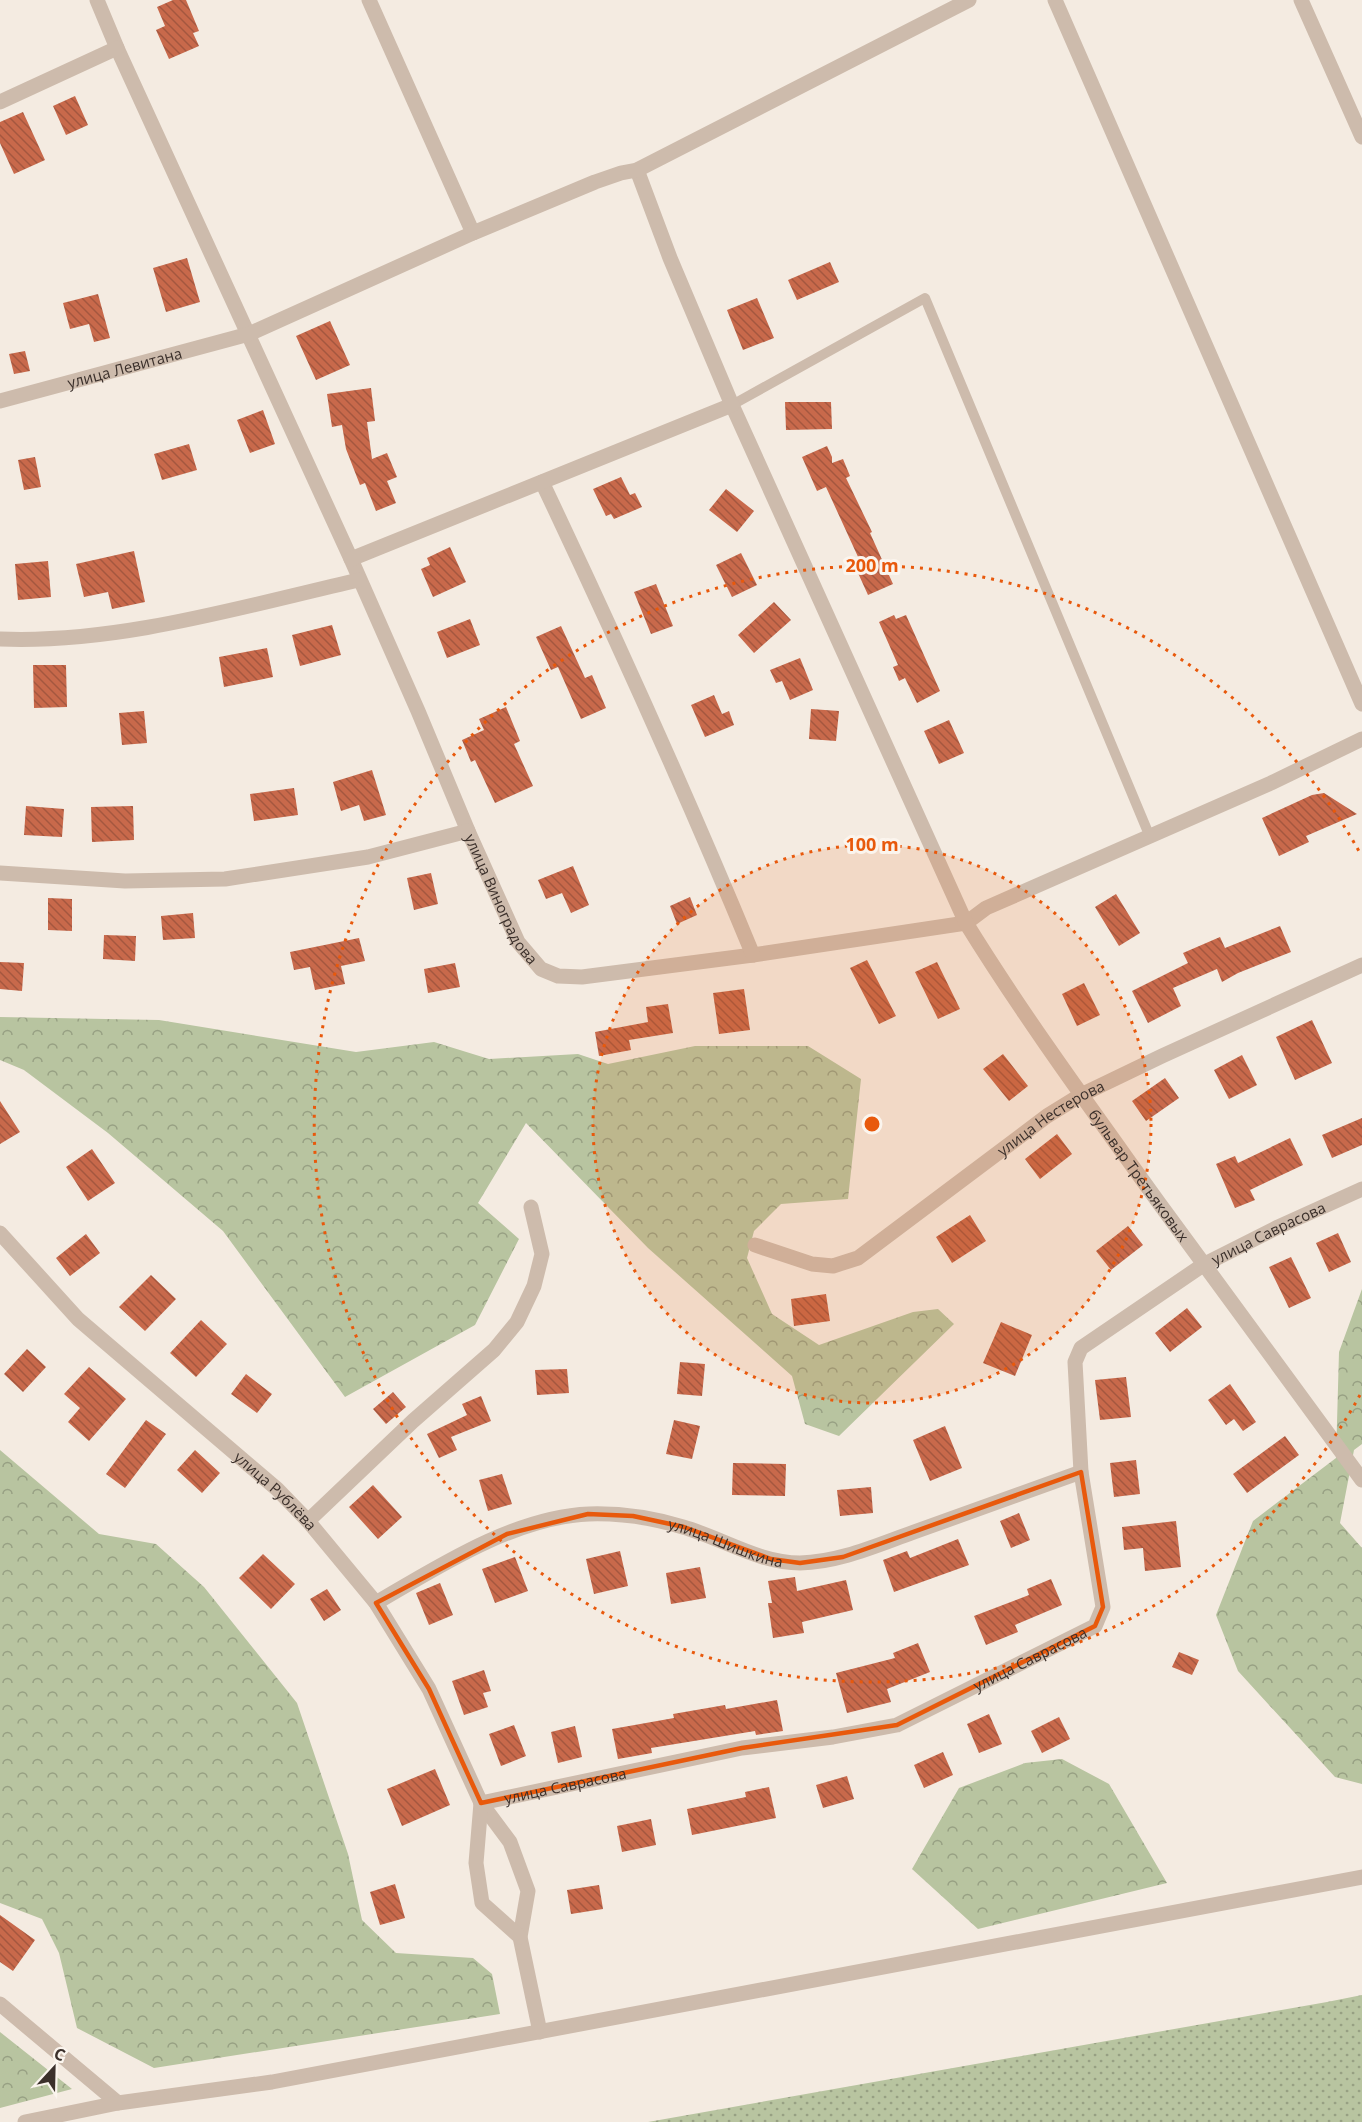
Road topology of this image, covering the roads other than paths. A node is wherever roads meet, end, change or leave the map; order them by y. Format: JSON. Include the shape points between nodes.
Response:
{"nodes":[{"id":1,"x":97,"y":0,"type":"edge"},
{"id":2,"x":369,"y":0,"type":"edge"},
{"id":3,"x":969,"y":0,"type":"edge"},
{"id":4,"x":1055,"y":0,"type":"edge"},
{"id":5,"x":1301,"y":0,"type":"edge"},
{"id":6,"x":117,"y":48,"type":"junction"},
{"id":7,"x":0,"y":102,"type":"edge"},
{"id":8,"x":1362,"y":137,"type":"edge"},
{"id":9,"x":637,"y":170,"type":"junction"},
{"id":10,"x":473,"y":233,"type":"junction"},
{"id":11,"x":249,"y":334,"type":"junction"},
{"id":12,"x":0,"y":401,"type":"edge"},
{"id":13,"x":732,"y":405,"type":"junction"},
{"id":14,"x":542,"y":482,"type":"junction"},
{"id":15,"x":351,"y":559,"type":"junction"},
{"id":16,"x":359,"y":580,"type":"junction"},
{"id":17,"x":0,"y":639,"type":"edge"},
{"id":18,"x":1362,"y":705,"type":"edge"},
{"id":19,"x":1362,"y":739,"type":"edge"},
{"id":20,"x":468,"y":831,"type":"junction"},
{"id":21,"x":1150,"y":837,"type":"junction"},
{"id":22,"x":0,"y":873,"type":"edge"},
{"id":23,"x":966,"y":923,"type":"junction"},
{"id":24,"x":753,"y":955,"type":"junction"},
{"id":25,"x":1362,"y":965,"type":"edge"},
{"id":26,"x":1081,"y":1095,"type":"junction"},
{"id":27,"x":1362,"y":1189,"type":"edge"},
{"id":28,"x":531,"y":1207,"type":"dead end"},
{"id":29,"x":0,"y":1233,"type":"edge"},
{"id":30,"x":755,"y":1245,"type":"dead end"},
{"id":31,"x":1203,"y":1265,"type":"junction"},
{"id":32,"x":1081,"y":1472,"type":"junction"},
{"id":33,"x":1362,"y":1479,"type":"edge"},
{"id":34,"x":308,"y":1521,"type":"junction"},
{"id":35,"x":376,"y":1603,"type":"junction"},
{"id":36,"x":481,"y":1803,"type":"junction"},
{"id":37,"x":1362,"y":1877,"type":"edge"},
{"id":38,"x":520,"y":1937,"type":"junction"},
{"id":39,"x":0,"y":2004,"type":"edge"},
{"id":40,"x":540,"y":2032,"type":"junction"},
{"id":41,"x":118,"y":2103,"type":"junction"},
{"id":42,"x":25,"y":2122,"type":"edge"}],
"edges":[{"from":1,"to":6,"type":"street"},
{"from":2,"to":10,"type":"street"},
{"from":3,"to":9,"type":"street","name":"улица Левитана"},
{"from":4,"to":18,"type":"street"},
{"from":5,"to":8,"type":"street"},
{"from":6,"to":7,"type":"street"},
{"from":6,"to":11,"type":"street"},
{"from":9,"to":10,"type":"street","name":"улица Левитана","via":[[595,182]]},
{"from":9,"to":13,"type":"street","name":"бульвар Третьяковых"},
{"from":10,"to":11,"type":"street","name":"улица Левитана"},
{"from":11,"to":12,"type":"street","name":"улица Левитана"},
{"from":11,"to":15,"type":"street"},
{"from":13,"to":14,"type":"street"},
{"from":13,"to":21,"type":"lane","via":[[925,298]]},
{"from":13,"to":23,"type":"street","name":"бульвар Третьяковых"},
{"from":14,"to":15,"type":"street"},
{"from":14,"to":24,"type":"street","via":[[624,656]]},
{"from":15,"to":16,"type":"street"},
{"from":16,"to":17,"type":"street","via":[[140,629]]},
{"from":16,"to":20,"type":"street"},
{"from":19,"to":21,"type":"street"},
{"from":20,"to":22,"type":"street","name":"улица Виноградова","via":[[368,857],[225,879],[125,881]]},
{"from":20,"to":24,"type":"street","name":"улица Виноградова","via":[[518,942],[549,973],[582,977]]},
{"from":21,"to":23,"type":"street","via":[[986,909]]},
{"from":23,"to":24,"type":"street","name":"улица Виноградова"},
{"from":23,"to":26,"type":"street","name":"бульвар Третьяковых"},
{"from":25,"to":26,"type":"street","name":"улица Нестерова"},
{"from":26,"to":30,"type":"street","name":"улица Нестерова","via":[[1047,1116],[858,1258],[834,1266],[812,1264]]},
{"from":26,"to":31,"type":"street","name":"бульвар Третьяковых"},
{"from":27,"to":31,"type":"street","name":"улица Саврасова"},
{"from":28,"to":34,"type":"street","via":[[542,1254],[534,1286],[517,1322],[494,1350]]},
{"from":29,"to":34,"type":"street","name":"улица Рублёва","via":[[78,1319],[226,1443]]},
{"from":31,"to":32,"type":"street","name":"улица Саврасова","via":[[1081,1348],[1075,1362]]},
{"from":31,"to":33,"type":"street","name":"бульвар Третьяковых"},
{"from":32,"to":35,"type":"street","name":"улица Шишкина","via":[[843,1557],[800,1563],[771,1559],[684,1527],[633,1516],[588,1514],[548,1521],[507,1534],[436,1568]]},
{"from":32,"to":36,"type":"street","name":"улица Саврасова","via":[[1103,1607],[1095,1626],[897,1725],[742,1748]]},
{"from":34,"to":35,"type":"street","name":"улица Рублёва"},
{"from":35,"to":36,"type":"street","name":"улица Рублёва","via":[[429,1689]]},
{"from":36,"to":38,"type":"street","name":"улица Рублёва","via":[[510,1842],[528,1891]]},
{"from":36,"to":38,"type":"street","via":[[476,1863],[482,1902]]},
{"from":37,"to":40,"type":"street"},
{"from":38,"to":40,"type":"street"},
{"from":39,"to":41,"type":"street"},
{"from":40,"to":41,"type":"street","via":[[272,2082]]},
{"from":41,"to":42,"type":"street"}]}
